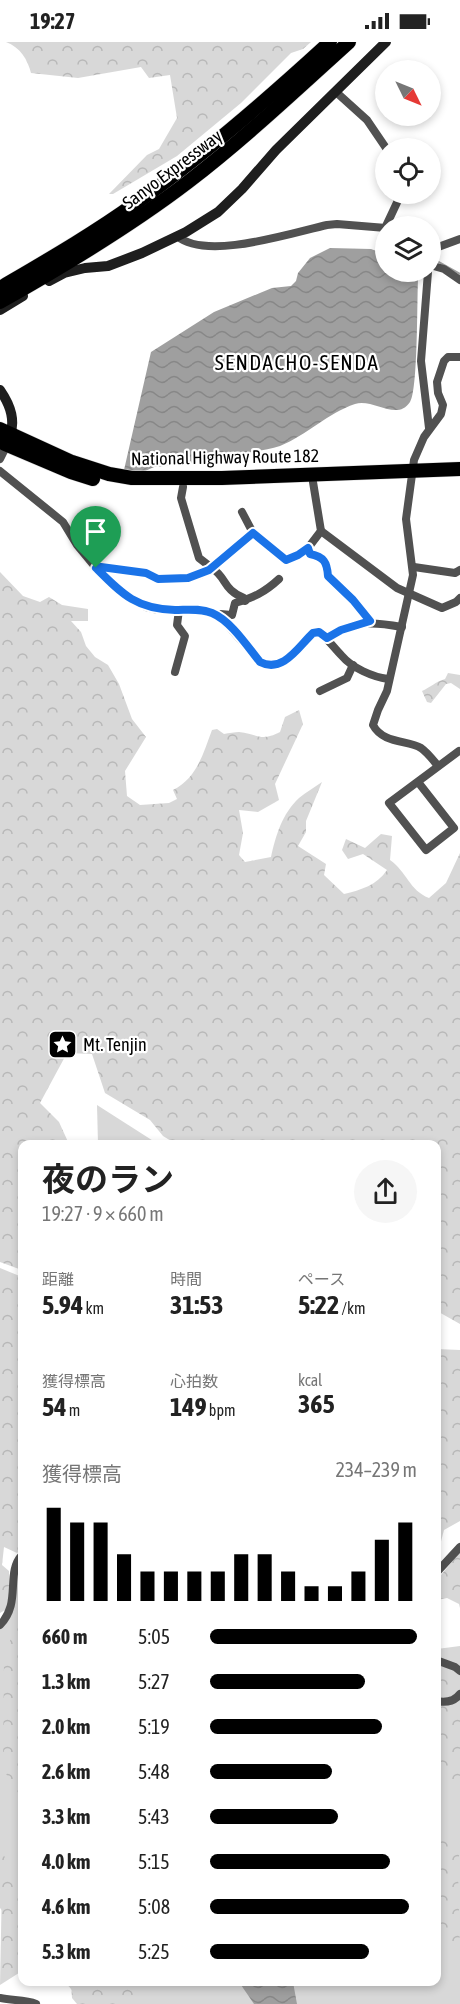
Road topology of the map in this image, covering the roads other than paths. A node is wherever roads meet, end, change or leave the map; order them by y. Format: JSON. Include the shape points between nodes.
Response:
{"nodes":[{"id":1,"x":330,"y":42,"type":"edge"},
{"id":2,"x":349,"y":42,"type":"edge"},
{"id":3,"x":386,"y":42,"type":"edge"},
{"id":4,"x":336,"y":92,"type":"junction"},
{"id":5,"x":379,"y":138,"type":"edge"},
{"id":6,"x":375,"y":227,"type":"edge"},
{"id":7,"x":177,"y":236,"type":"junction"},
{"id":8,"x":460,"y":239,"type":"edge"},
{"id":9,"x":89,"y":242,"type":"junction"},
{"id":10,"x":441,"y":246,"type":"edge"},
{"id":11,"x":441,"y":268,"type":"edge"},
{"id":12,"x":460,"y":280,"type":"edge"},
{"id":13,"x":427,"y":282,"type":"edge"},
{"id":14,"x":0,"y":288,"type":"edge"},
{"id":15,"x":0,"y":302,"type":"edge"},
{"id":16,"x":0,"y":310,"type":"edge"},
{"id":17,"x":460,"y":357,"type":"edge"},
{"id":18,"x":0,"y":390,"type":"edge"},
{"id":19,"x":429,"y":428,"type":"junction"},
{"id":20,"x":4,"y":438,"type":"edge"},
{"id":21,"x":0,"y":459,"type":"edge"},
{"id":22,"x":460,"y":469,"type":"edge"},
{"id":23,"x":0,"y":471,"type":"edge"},
{"id":24,"x":413,"y":475,"type":"junction"},
{"id":25,"x":460,"y":478,"type":"edge"},
{"id":26,"x":313,"y":482,"type":"junction"},
{"id":27,"x":183,"y":487,"type":"junction"},
{"id":28,"x":242,"y":512,"type":"dead end"},
{"id":29,"x":321,"y":531,"type":"junction"},
{"id":30,"x":253,"y":533,"type":"junction"},
{"id":31,"x":308,"y":548,"type":"junction"},
{"id":32,"x":414,"y":567,"type":"junction"},
{"id":33,"x":96,"y":568,"type":"junction"},
{"id":34,"x":212,"y":568,"type":"junction"},
{"id":35,"x":460,"y":570,"type":"edge"},
{"id":36,"x":279,"y":579,"type":"dead end"},
{"id":37,"x":410,"y":592,"type":"junction"},
{"id":38,"x":460,"y":598,"type":"edge"},
{"id":39,"x":245,"y":601,"type":"junction"},
{"id":40,"x":179,"y":610,"type":"junction"},
{"id":41,"x":218,"y":616,"type":"junction"},
{"id":42,"x":370,"y":621,"type":"junction"},
{"id":43,"x":402,"y":627,"type":"junction"},
{"id":44,"x":327,"y":638,"type":"junction"},
{"id":45,"x":353,"y":665,"type":"junction"},
{"id":46,"x":175,"y":672,"type":"dead end"},
{"id":47,"x":388,"y":679,"type":"junction"},
{"id":48,"x":320,"y":692,"type":"dead end"},
{"id":49,"x":459,"y":751,"type":"edge"},
{"id":50,"x":438,"y":766,"type":"junction"},
{"id":51,"x":418,"y":782,"type":"junction"},
{"id":52,"x":460,"y":1547,"type":"edge"},
{"id":53,"x":18,"y":1562,"type":"edge"},
{"id":54,"x":441,"y":1568,"type":"edge"},
{"id":55,"x":0,"y":1625,"type":"edge"},
{"id":56,"x":441,"y":1662,"type":"edge"},
{"id":57,"x":460,"y":1671,"type":"edge"},
{"id":58,"x":460,"y":1694,"type":"edge"},
{"id":59,"x":441,"y":1701,"type":"edge"},
{"id":60,"x":0,"y":1998,"type":"edge"},
{"id":61,"x":36,"y":2004,"type":"edge"}],
"edges":[{"from":1,"to":9,"type":"highway","name":"Sanyo Expressway","via":[[224,135]]},
{"from":2,"to":9,"type":"highway","name":"Sanyo Expressway","via":[[214,161],[141,216]]},
{"from":3,"to":4,"type":"street"},
{"from":4,"to":5,"type":"street","via":[[367,120]]},
{"from":4,"to":7,"type":"street","via":[[218,212]]},
{"from":6,"to":7,"type":"street","via":[[327,225],[238,245],[184,243]]},
{"from":7,"to":16,"type":"street","via":[[108,266],[64,273]]},
{"from":8,"to":10,"type":"street"},
{"from":9,"to":14,"type":"highway","name":"Sanyo Expressway"},
{"from":9,"to":15,"type":"highway","name":"Sanyo Expressway"},
{"from":11,"to":12,"type":"street"},
{"from":13,"to":19,"type":"street","via":[[421,361]]},
{"from":17,"to":19,"type":"street","via":[[448,357],[444,362],[437,382],[443,405],[441,414]]},
{"from":18,"to":20,"type":"street","via":[[12,415]]},
{"from":19,"to":24,"type":"street","via":[[416,451]]},
{"from":20,"to":21,"type":"street"},
{"from":20,"to":24,"type":"highway","name":"National Highway Route 182","via":[[108,474],[132,478]]},
{"from":20,"to":27,"type":"highway","name":"National Highway Route 182","via":[[71,472],[106,483]]},
{"from":22,"to":24,"type":"highway","name":"National Highway Route 182"},
{"from":23,"to":33,"type":"street","via":[[63,522]]},
{"from":24,"to":25,"type":"highway","name":"National Highway Route 182"},
{"from":24,"to":26,"type":"highway","name":"National Highway Route 182"},
{"from":24,"to":32,"type":"street","via":[[406,519]]},
{"from":26,"to":27,"type":"highway","name":"National Highway Route 182"},
{"from":26,"to":29,"type":"street"},
{"from":27,"to":34,"type":"street","via":[[182,498],[200,558]]},
{"from":28,"to":30,"type":"street"},
{"from":29,"to":31,"type":"street"},
{"from":29,"to":37,"type":"street","via":[[397,588]]},
{"from":30,"to":31,"type":"street","via":[[286,560]]},
{"from":30,"to":34,"type":"street"},
{"from":31,"to":42,"type":"street","via":[[310,554],[320,556],[327,564],[328,576]]},
{"from":32,"to":35,"type":"street","via":[[455,573]]},
{"from":32,"to":37,"type":"street"},
{"from":33,"to":34,"type":"street","via":[[137,571],[158,579],[176,580]]},
{"from":33,"to":40,"type":"street","via":[[136,603],[158,610]]},
{"from":34,"to":39,"type":"street","via":[[229,590]]},
{"from":36,"to":39,"type":"street","via":[[267,591]]},
{"from":37,"to":38,"type":"street","via":[[442,608]]},
{"from":37,"to":43,"type":"street"},
{"from":39,"to":41,"type":"street","via":[[235,603],[232,615]]},
{"from":40,"to":41,"type":"street","via":[[204,610]]},
{"from":40,"to":46,"type":"street","via":[[177,625],[185,636]]},
{"from":41,"to":44,"type":"street","via":[[267,666],[283,662],[313,633]]},
{"from":42,"to":43,"type":"street"},
{"from":42,"to":44,"type":"street"},
{"from":43,"to":47,"type":"street"},
{"from":44,"to":45,"type":"street"},
{"from":45,"to":47,"type":"street"},
{"from":45,"to":48,"type":"street","via":[[347,678]]},
{"from":47,"to":50,"type":"street","via":[[374,725],[376,730],[402,744],[419,747]]},
{"from":49,"to":50,"type":"street"},
{"from":50,"to":51,"type":"street"},
{"from":51,"to":51,"type":"street","via":[[390,803],[426,850],[454,828]]},
{"from":52,"to":54,"type":"street"},
{"from":53,"to":55,"type":"street","via":[[12,1605]]},
{"from":56,"to":57,"type":"street"},
{"from":58,"to":59,"type":"street","via":[[453,1701]]},
{"from":60,"to":61,"type":"street"}]}
